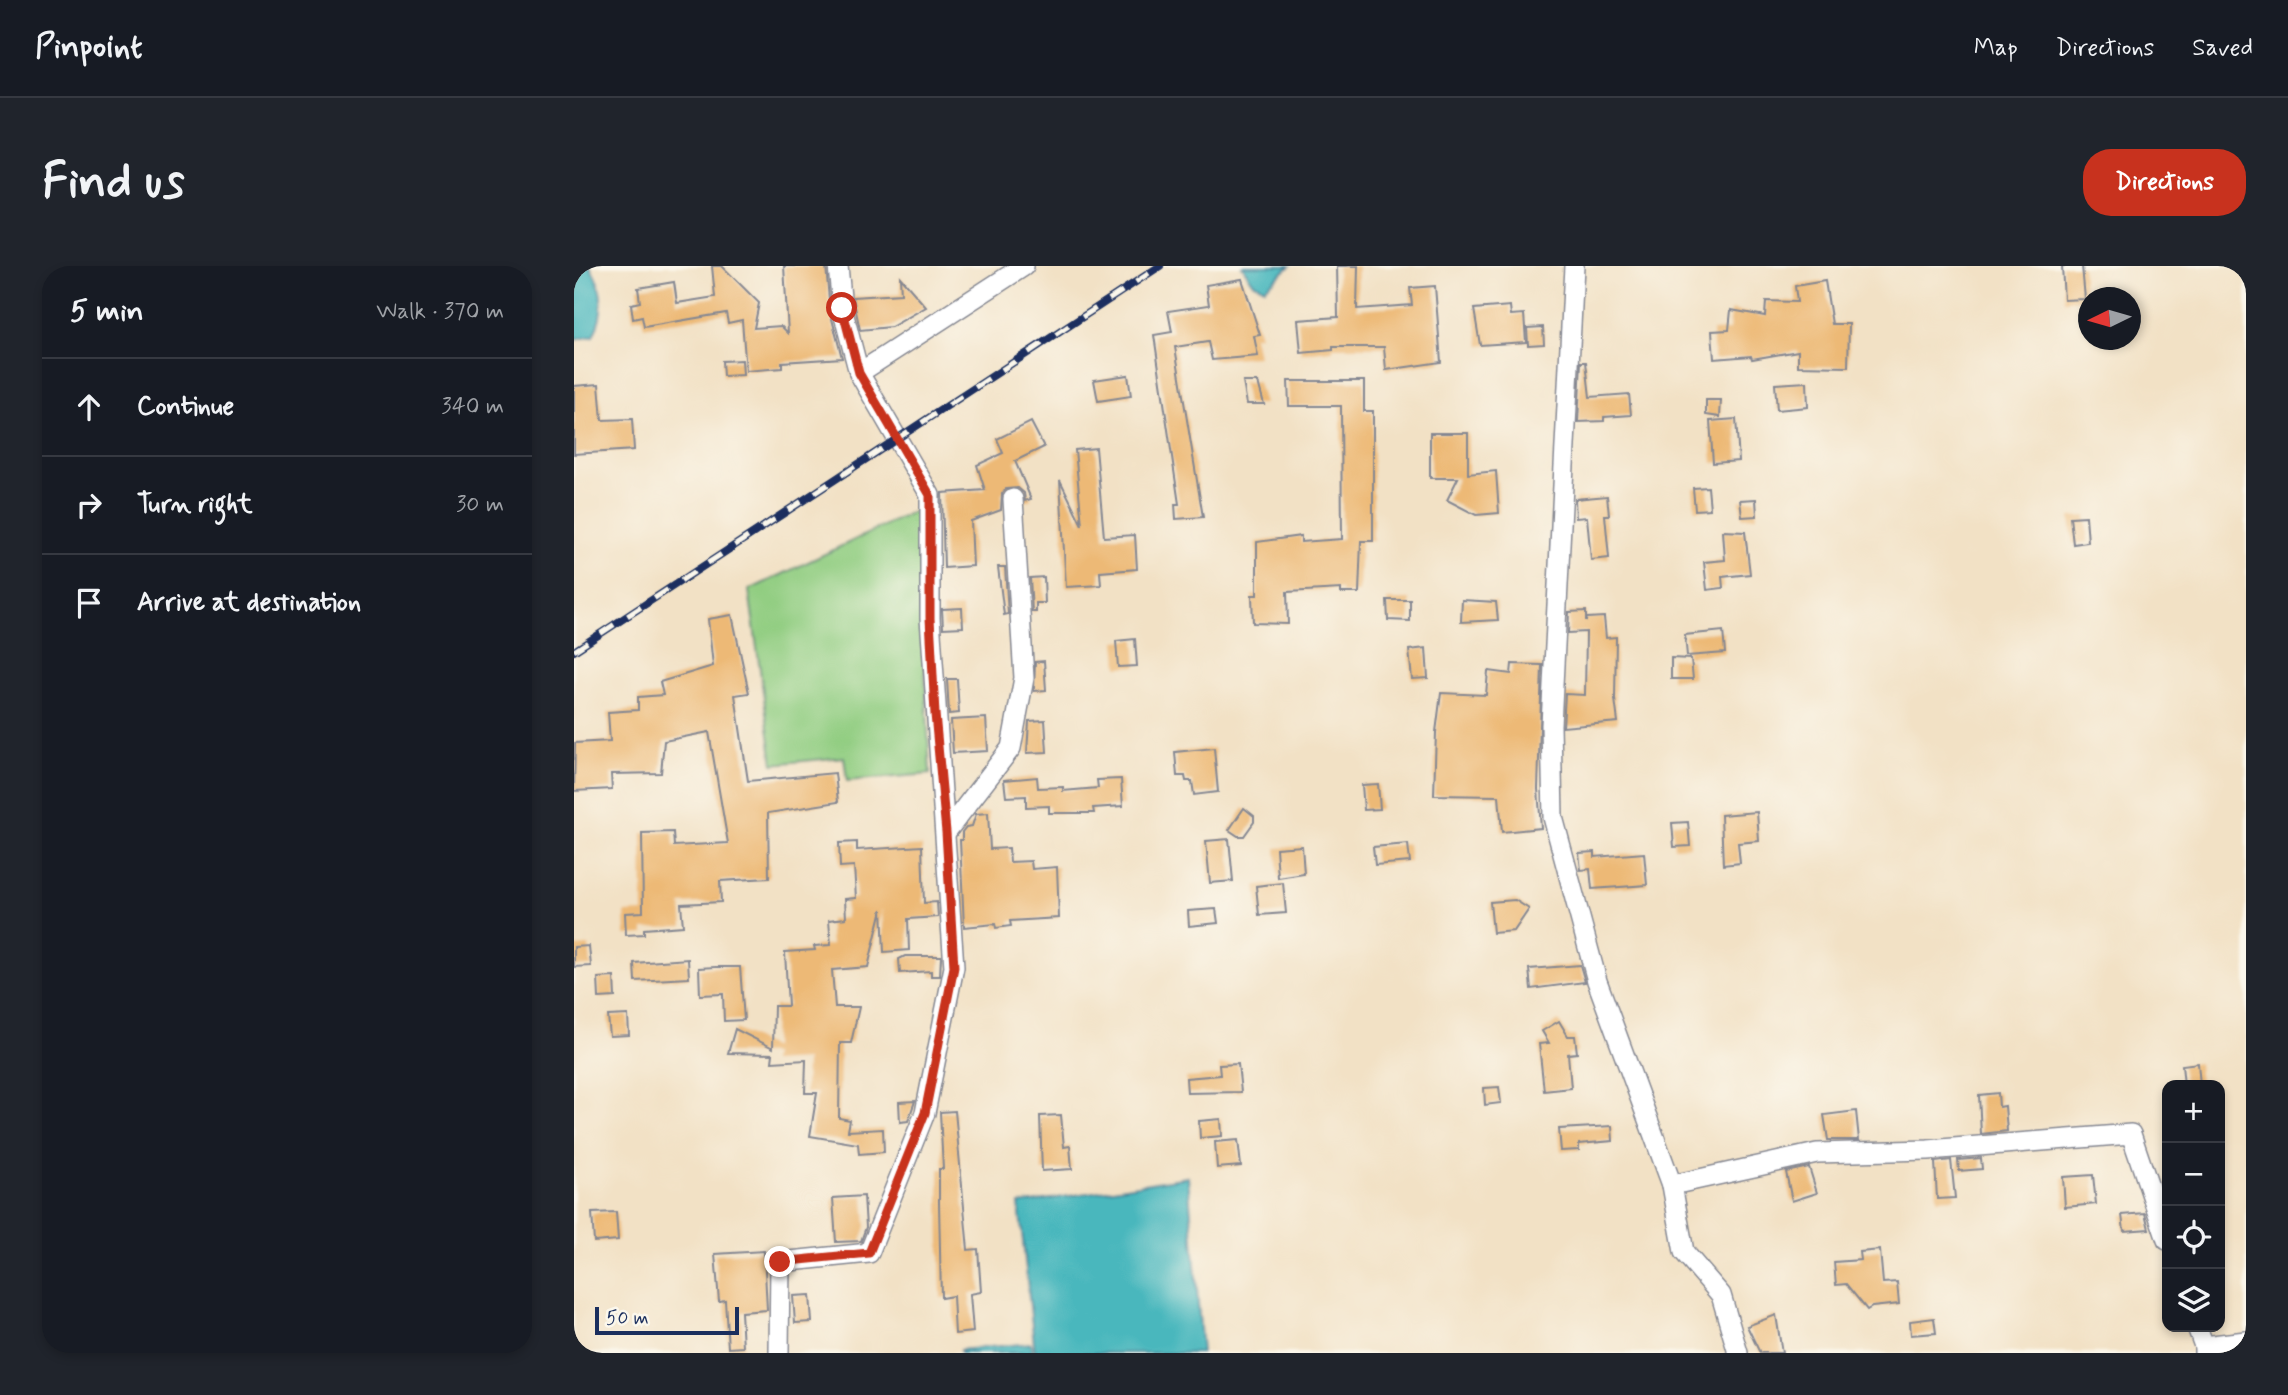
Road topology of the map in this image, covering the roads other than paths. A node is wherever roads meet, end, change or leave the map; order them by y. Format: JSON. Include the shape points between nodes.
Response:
{"nodes":[{"id":1,"x":838,"y":266,"type":"edge"},
{"id":2,"x":1024,"y":266,"type":"edge"},
{"id":3,"x":1574,"y":266,"type":"edge"},
{"id":4,"x":859,"y":373,"type":"junction"},
{"id":5,"x":1013,"y":499,"type":"dead end"},
{"id":6,"x":946,"y":832,"type":"junction"},
{"id":7,"x":1672,"y":1185,"type":"junction"},
{"id":8,"x":2162,"y":1225,"type":"edge"},
{"id":9,"x":2199,"y":1332,"type":"edge"},
{"id":10,"x":2246,"y":1341,"type":"edge"},
{"id":11,"x":2204,"y":1350,"type":"edge"},
{"id":12,"x":779,"y":1353,"type":"edge"},
{"id":13,"x":1738,"y":1353,"type":"edge"}],
"edges":[{"from":1,"to":4,"type":"street","via":[[842,308]]},
{"from":2,"to":4,"type":"street"},
{"from":3,"to":7,"type":"street","via":[[1550,725],[1553,817],[1597,981]]},
{"from":4,"to":6,"type":"street","via":[[930,495],[930,618]]},
{"from":5,"to":6,"type":"street","via":[[1024,678],[1011,748]]},
{"from":6,"to":12,"type":"street","via":[[954,967],[925,1113],[869,1253],[780,1262]]},
{"from":7,"to":8,"type":"street","via":[[1817,1153],[1928,1150],[2131,1134]]},
{"from":7,"to":13,"type":"street","via":[[1684,1252],[1721,1295]]},
{"from":9,"to":11,"type":"street"},
{"from":10,"to":11,"type":"street"}]}
